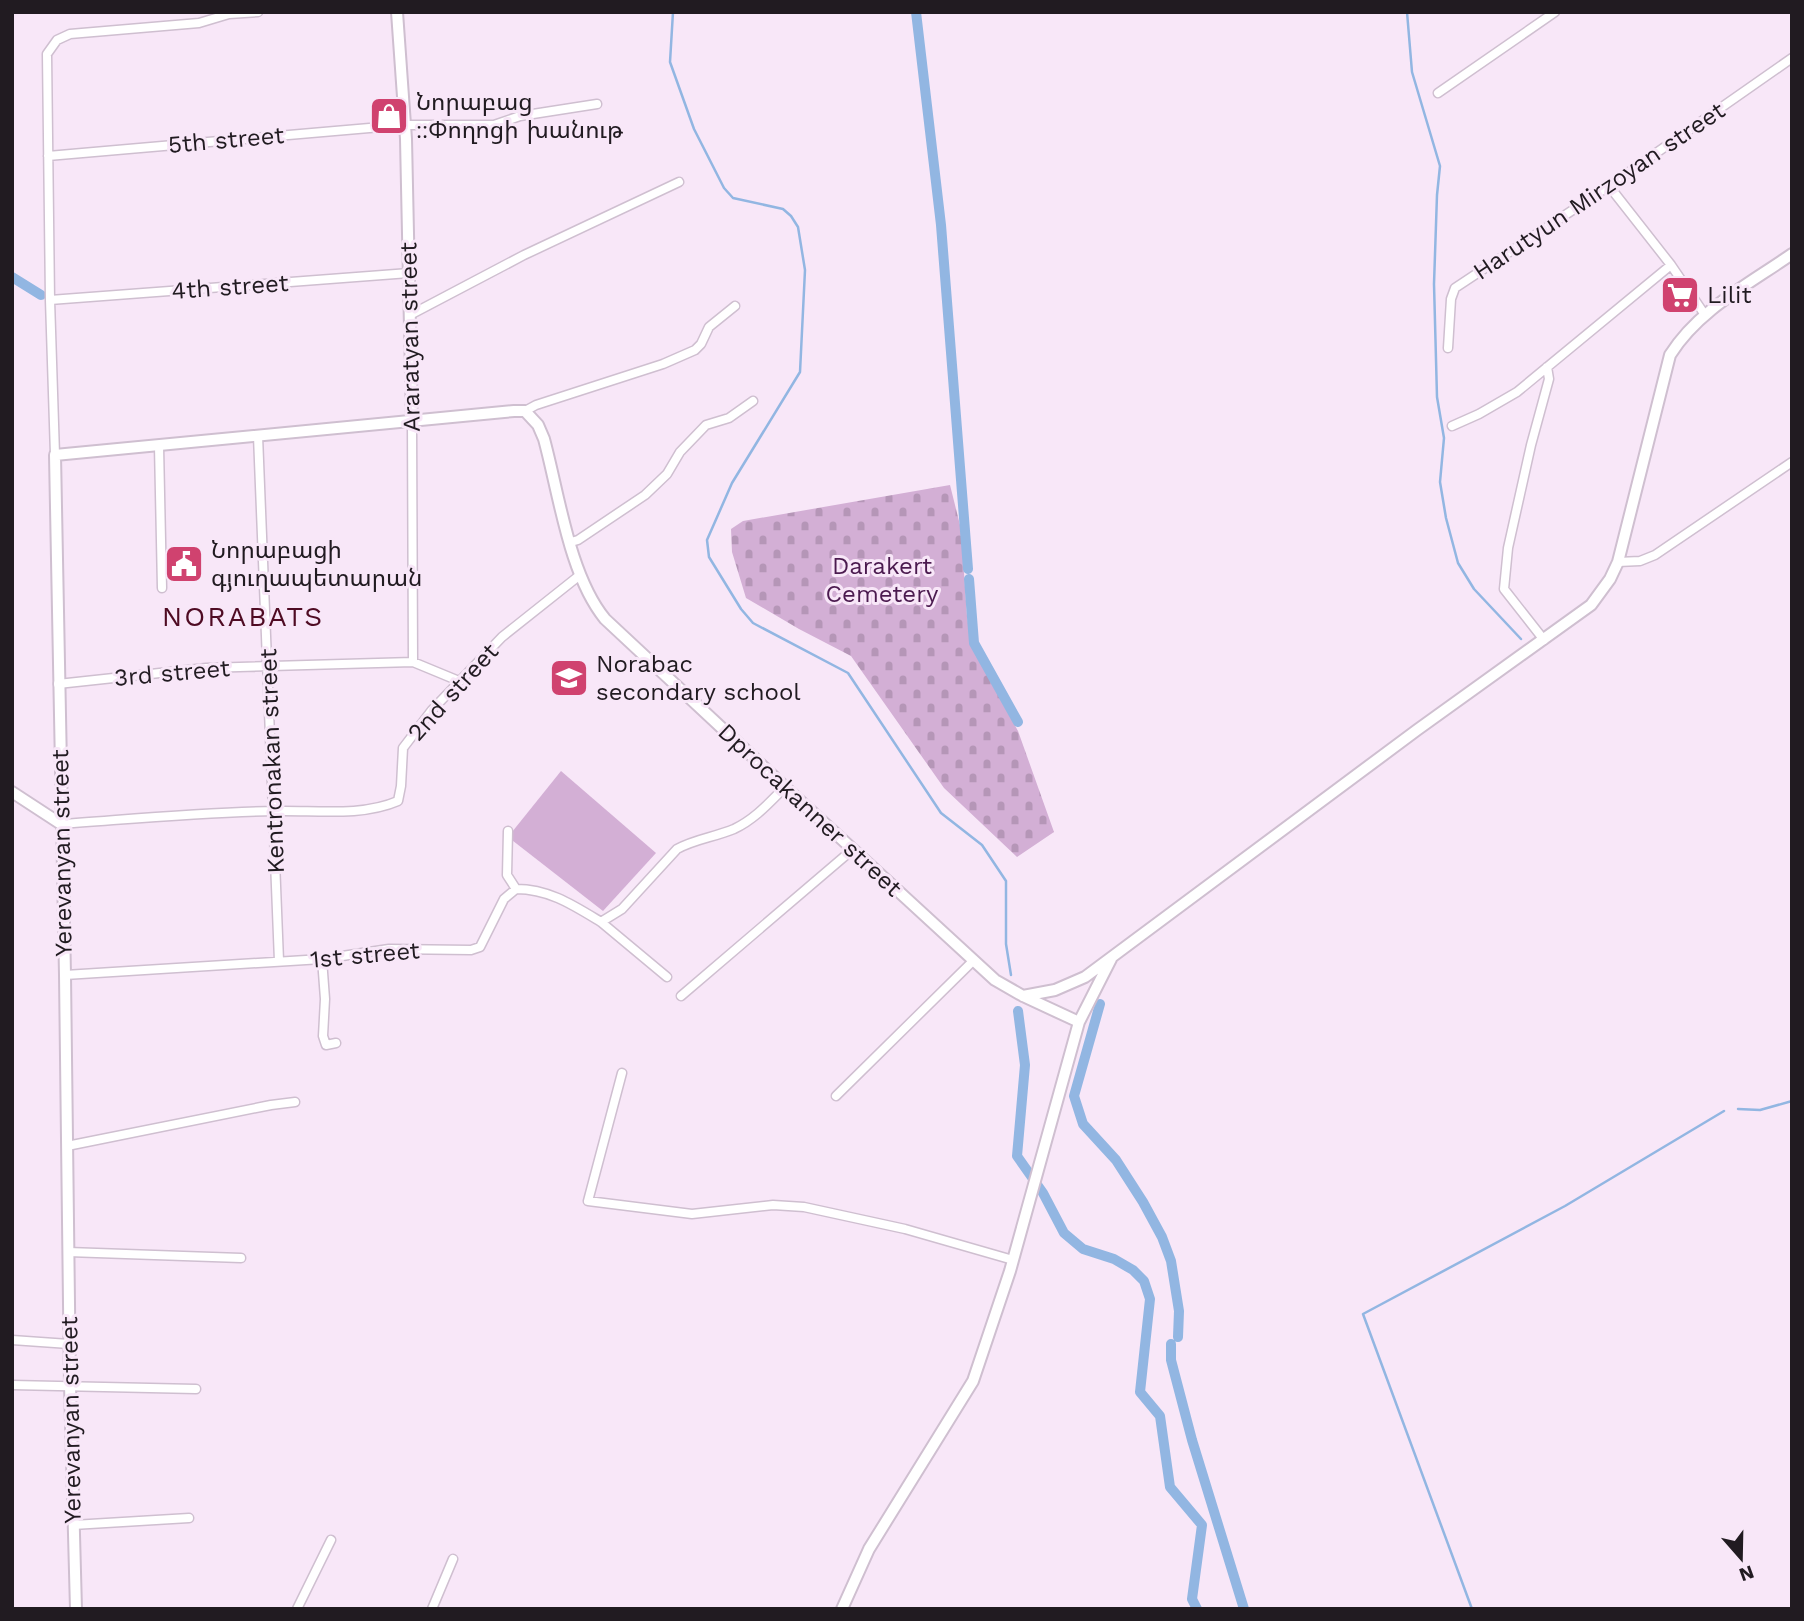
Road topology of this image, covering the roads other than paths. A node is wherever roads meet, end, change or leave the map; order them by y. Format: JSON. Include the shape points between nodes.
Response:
{"nodes":[{"id":1,"x":258,"y":12,"type":"edge"},
{"id":2,"x":397,"y":12,"type":"edge"},
{"id":3,"x":1555,"y":12,"type":"edge"},
{"id":4,"x":1792,"y":58,"type":"edge"},
{"id":5,"x":1438,"y":93,"type":"dead end"},
{"id":6,"x":597,"y":104,"type":"dead end"},
{"id":7,"x":404,"y":125,"type":"junction"},
{"id":8,"x":48,"y":156,"type":"junction"},
{"id":9,"x":679,"y":182,"type":"dead end"},
{"id":10,"x":1609,"y":186,"type":"junction"},
{"id":11,"x":1792,"y":254,"type":"edge"},
{"id":12,"x":1671,"y":265,"type":"junction"},
{"id":13,"x":409,"y":273,"type":"junction"},
{"id":14,"x":50,"y":300,"type":"junction"},
{"id":15,"x":735,"y":306,"type":"dead end"},
{"id":16,"x":410,"y":315,"type":"junction"},
{"id":17,"x":1704,"y":315,"type":"junction"},
{"id":18,"x":1448,"y":348,"type":"dead end"},
{"id":19,"x":1547,"y":367,"type":"junction"},
{"id":20,"x":753,"y":401,"type":"dead end"},
{"id":21,"x":525,"y":411,"type":"junction"},
{"id":22,"x":412,"y":422,"type":"junction"},
{"id":23,"x":1452,"y":426,"type":"dead end"},
{"id":24,"x":258,"y":436,"type":"junction"},
{"id":25,"x":159,"y":446,"type":"junction"},
{"id":26,"x":55,"y":455,"type":"junction"},
{"id":27,"x":1792,"y":462,"type":"edge"},
{"id":28,"x":570,"y":542,"type":"junction"},
{"id":29,"x":1618,"y":562,"type":"junction"},
{"id":30,"x":580,"y":575,"type":"junction"},
{"id":31,"x":162,"y":588,"type":"dead end"},
{"id":32,"x":1544,"y":640,"type":"junction"},
{"id":33,"x":413,"y":662,"type":"junction"},
{"id":34,"x":269,"y":665,"type":"junction"},
{"id":35,"x":459,"y":681,"type":"junction"},
{"id":36,"x":58,"y":684,"type":"junction"},
{"id":37,"x":785,"y":787,"type":"junction"},
{"id":38,"x":12,"y":792,"type":"edge"},
{"id":39,"x":274,"y":811,"type":"junction"},
{"id":40,"x":61,"y":824,"type":"junction"},
{"id":41,"x":508,"y":831,"type":"dead end"},
{"id":42,"x":852,"y":850,"type":"junction"},
{"id":43,"x":516,"y":889,"type":"junction"},
{"id":44,"x":601,"y":922,"type":"junction"},
{"id":45,"x":1113,"y":956,"type":"junction"},
{"id":46,"x":322,"y":959,"type":"junction"},
{"id":47,"x":974,"y":960,"type":"junction"},
{"id":48,"x":279,"y":961,"type":"junction"},
{"id":49,"x":65,"y":975,"type":"junction"},
{"id":50,"x":667,"y":977,"type":"dead end"},
{"id":51,"x":681,"y":996,"type":"dead end"},
{"id":52,"x":1023,"y":996,"type":"junction"},
{"id":53,"x":1079,"y":1022,"type":"junction"},
{"id":54,"x":336,"y":1043,"type":"dead end"},
{"id":55,"x":622,"y":1073,"type":"dead end"},
{"id":56,"x":836,"y":1096,"type":"dead end"},
{"id":57,"x":295,"y":1102,"type":"dead end"},
{"id":58,"x":67,"y":1146,"type":"junction"},
{"id":59,"x":68,"y":1252,"type":"junction"},
{"id":60,"x":241,"y":1258,"type":"dead end"},
{"id":61,"x":1013,"y":1260,"type":"junction"},
{"id":62,"x":12,"y":1340,"type":"edge"},
{"id":63,"x":69,"y":1344,"type":"junction"},
{"id":64,"x":12,"y":1385,"type":"edge"},
{"id":65,"x":70,"y":1385,"type":"junction"},
{"id":66,"x":196,"y":1389,"type":"dead end"},
{"id":67,"x":189,"y":1518,"type":"dead end"},
{"id":68,"x":74,"y":1525,"type":"junction"},
{"id":69,"x":331,"y":1541,"type":"dead end"},
{"id":70,"x":453,"y":1559,"type":"dead end"},
{"id":71,"x":76,"y":1609,"type":"edge"},
{"id":72,"x":297,"y":1609,"type":"edge"},
{"id":73,"x":432,"y":1609,"type":"edge"},
{"id":74,"x":842,"y":1609,"type":"edge"}],
"edges":[{"from":1,"to":8,"type":"street","via":[[199,23],[70,34],[58,40],[47,54]]},
{"from":2,"to":7,"type":"main road","name":"Araratyan street"},
{"from":3,"to":5,"type":"street"},
{"from":4,"to":10,"type":"street","name":"Harutyun Mirzoyan street"},
{"from":6,"to":7,"type":"street","name":"5th street","via":[[520,116],[494,125]]},
{"from":7,"to":8,"type":"street","name":"5th street"},
{"from":7,"to":13,"type":"main road","name":"Araratyan street"},
{"from":8,"to":14,"type":"street"},
{"from":9,"to":16,"type":"street"},
{"from":10,"to":12,"type":"street"},
{"from":10,"to":18,"type":"street","name":"Harutyun Mirzoyan street","via":[[1455,288]]},
{"from":11,"to":17,"type":"main road"},
{"from":12,"to":17,"type":"street"},
{"from":12,"to":19,"type":"street"},
{"from":13,"to":14,"type":"street","name":"4th street"},
{"from":13,"to":16,"type":"main road","name":"Araratyan street"},
{"from":14,"to":26,"type":"street"},
{"from":15,"to":21,"type":"street","via":[[709,327],[695,350]]},
{"from":16,"to":22,"type":"main road","name":"Araratyan street"},
{"from":17,"to":29,"type":"main road","via":[[1670,355]]},
{"from":19,"to":23,"type":"street","via":[[1517,393]]},
{"from":19,"to":32,"type":"street","via":[[1549,379],[1508,548],[1504,589]]},
{"from":20,"to":28,"type":"street","via":[[729,418],[706,425],[645,495]]},
{"from":21,"to":22,"type":"main road"},
{"from":21,"to":28,"type":"main road","name":"Dprocakanner street","via":[[544,439]]},
{"from":22,"to":24,"type":"main road"},
{"from":22,"to":33,"type":"street","name":"Araratyan street"},
{"from":24,"to":25,"type":"main road"},
{"from":24,"to":34,"type":"street","name":"Kentronakan street"},
{"from":25,"to":26,"type":"main road"},
{"from":25,"to":31,"type":"street"},
{"from":26,"to":36,"type":"main road","name":"Yerevanyan street"},
{"from":27,"to":29,"type":"street","via":[[1655,555]]},
{"from":28,"to":30,"type":"main road","name":"Dprocakanner street"},
{"from":29,"to":32,"type":"main road","via":[[1591,605]]},
{"from":30,"to":35,"type":"street","name":"2nd street","via":[[502,637]]},
{"from":30,"to":37,"type":"main road","name":"Dprocakanner street","via":[[605,619]]},
{"from":32,"to":45,"type":"main road"},
{"from":33,"to":34,"type":"street","name":"3rd street"},
{"from":33,"to":35,"type":"street"},
{"from":34,"to":36,"type":"street","name":"3rd street"},
{"from":34,"to":39,"type":"street","name":"Kentronakan street"},
{"from":35,"to":39,"type":"street","name":"2nd street","via":[[403,748],[398,801],[348,811]]},
{"from":36,"to":40,"type":"main road","name":"Yerevanyan street"},
{"from":37,"to":42,"type":"main road","name":"Dprocakanner street"},
{"from":37,"to":44,"type":"street","via":[[757,816],[677,849],[622,909]]},
{"from":38,"to":40,"type":"main road"},
{"from":39,"to":40,"type":"street","name":"2nd street"},
{"from":39,"to":48,"type":"street","name":"Kentronakan street"},
{"from":40,"to":49,"type":"main road","name":"Yerevanyan street"},
{"from":41,"to":43,"type":"street","via":[[507,875]]},
{"from":42,"to":47,"type":"main road","name":"Dprocakanner street"},
{"from":42,"to":51,"type":"street"},
{"from":43,"to":44,"type":"street","via":[[554,895]]},
{"from":43,"to":46,"type":"street","name":"1st street","via":[[504,899],[480,947],[457,951],[389,948]]},
{"from":44,"to":50,"type":"street"},
{"from":45,"to":52,"type":"main road","via":[[1085,977],[1055,990]]},
{"from":45,"to":53,"type":"main road"},
{"from":46,"to":48,"type":"street","name":"1st street"},
{"from":46,"to":54,"type":"street","via":[[323,1036],[326,1045]]},
{"from":47,"to":52,"type":"main road","name":"Dprocakanner street"},
{"from":47,"to":56,"type":"street"},
{"from":48,"to":49,"type":"street","name":"1st street"},
{"from":49,"to":58,"type":"main road","name":"Yerevanyan street"},
{"from":52,"to":53,"type":"main road","name":"Dprocakanner street"},
{"from":53,"to":61,"type":"main road"},
{"from":55,"to":61,"type":"street","via":[[588,1201],[692,1214],[773,1205],[804,1207],[905,1229]]},
{"from":57,"to":58,"type":"street"},
{"from":58,"to":59,"type":"main road","name":"Yerevanyan street"},
{"from":59,"to":60,"type":"street"},
{"from":59,"to":63,"type":"main road","name":"Yerevanyan street"},
{"from":61,"to":74,"type":"main road","via":[[973,1381],[869,1549]]},
{"from":62,"to":63,"type":"street"},
{"from":63,"to":65,"type":"main road","name":"Yerevanyan street"},
{"from":64,"to":65,"type":"street"},
{"from":65,"to":66,"type":"street"},
{"from":65,"to":68,"type":"main road","name":"Yerevanyan street"},
{"from":67,"to":68,"type":"street"},
{"from":68,"to":71,"type":"main road","name":"Yerevanyan street"},
{"from":69,"to":72,"type":"street"},
{"from":70,"to":73,"type":"street"}]}
